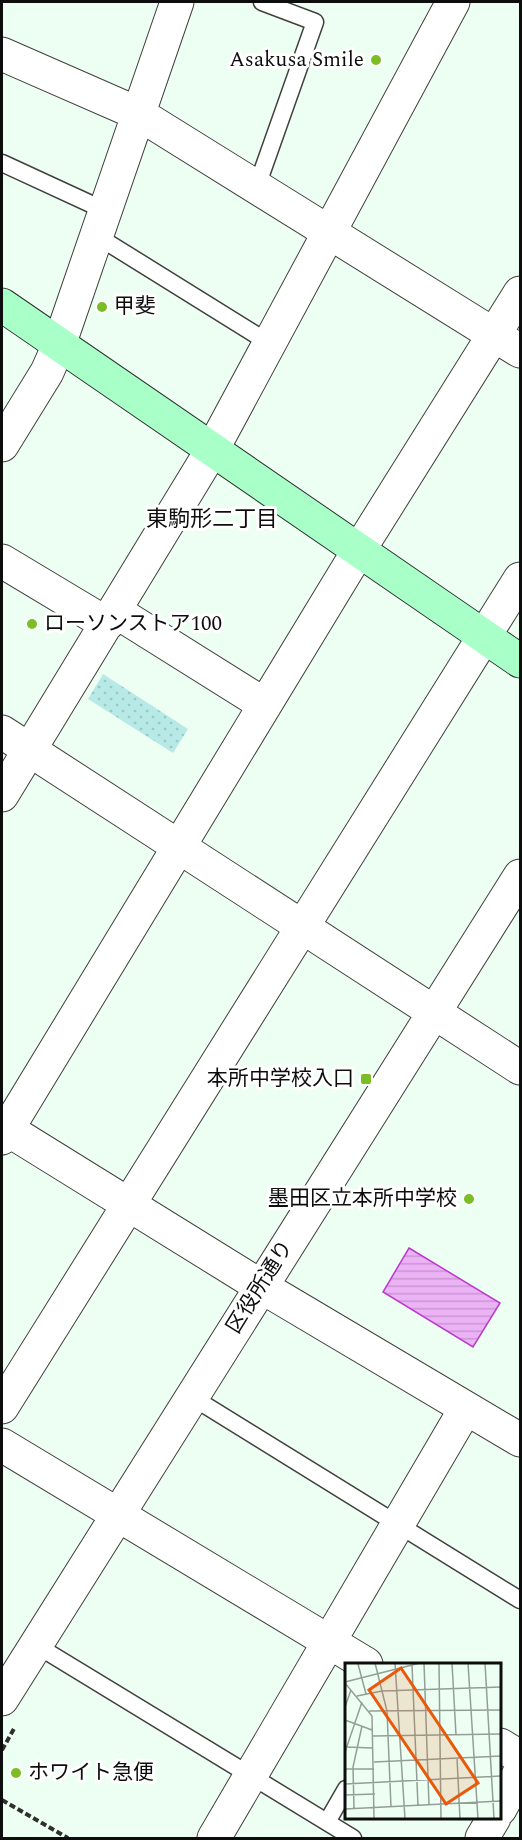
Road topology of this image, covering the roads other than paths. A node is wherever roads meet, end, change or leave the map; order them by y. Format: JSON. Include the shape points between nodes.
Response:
{"nodes":[{"id":1,"x":177,"y":2,"type":"edge"},
{"id":2,"x":262,"y":2,"type":"edge"},
{"id":3,"x":453,"y":2,"type":"edge"},
{"id":4,"x":2,"y":54,"type":"edge"},
{"id":5,"x":139,"y":114,"type":"junction"},
{"id":6,"x":2,"y":163,"type":"edge"},
{"id":7,"x":256,"y":186,"type":"junction"},
{"id":8,"x":101,"y":223,"type":"junction"},
{"id":9,"x":330,"y":231,"type":"junction"},
{"id":10,"x":520,"y":293,"type":"edge"},
{"id":11,"x":2,"y":305,"type":"edge"},
{"id":12,"x":269,"y":343,"type":"junction"},
{"id":13,"x":508,"y":343,"type":"edge"},
{"id":14,"x":59,"y":345,"type":"junction"},
{"id":15,"x":2,"y":445,"type":"edge"},
{"id":16,"x":212,"y":450,"type":"junction"},
{"id":17,"x":358,"y":550,"type":"junction"},
{"id":18,"x":2,"y":561,"type":"edge"},
{"id":19,"x":520,"y":579,"type":"edge"},
{"id":20,"x":111,"y":617,"type":"junction"},
{"id":21,"x":484,"y":637,"type":"junction"},
{"id":22,"x":520,"y":661,"type":"edge"},
{"id":23,"x":265,"y":705,"type":"junction"},
{"id":24,"x":2,"y":732,"type":"edge"},
{"id":25,"x":29,"y":750,"type":"junction"},
{"id":26,"x":2,"y":795,"type":"edge"},
{"id":27,"x":179,"y":847,"type":"junction"},
{"id":28,"x":520,"y":876,"type":"edge"},
{"id":29,"x":302,"y":927,"type":"junction"},
{"id":30,"x":434,"y":1012,"type":"junction"},
{"id":31,"x":520,"y":1068,"type":"edge"},
{"id":32,"x":3,"y":1131,"type":"edge"},
{"id":33,"x":128,"y":1203,"type":"junction"},
{"id":34,"x":262,"y":1287,"type":"junction"},
{"id":35,"x":192,"y":1397,"type":"junction"},
{"id":36,"x":2,"y":1407,"type":"edge"},
{"id":37,"x":466,"y":1408,"type":"junction"},
{"id":38,"x":520,"y":1440,"type":"edge"},
{"id":39,"x":2,"y":1445,"type":"edge"},
{"id":40,"x":117,"y":1515,"type":"junction"},
{"id":41,"x":396,"y":1524,"type":"junction"},
{"id":42,"x":520,"y":1600,"type":"edge"},
{"id":43,"x":328,"y":1641,"type":"junction"},
{"id":44,"x":36,"y":1645,"type":"junction"},
{"id":45,"x":363,"y":1663,"type":"edge"},
{"id":46,"x":2,"y":1699,"type":"edge"},
{"id":47,"x":501,"y":1745,"type":"edge"},
{"id":48,"x":520,"y":1757,"type":"edge"},
{"id":49,"x":520,"y":1772,"type":"edge"},
{"id":50,"x":250,"y":1776,"type":"junction"},
{"id":51,"x":345,"y":1791,"type":"edge"},
{"id":52,"x":501,"y":1807,"type":"edge"},
{"id":53,"x":493,"y":1819,"type":"edge"},
{"id":54,"x":327,"y":1822,"type":"junction"},
{"id":55,"x":214,"y":1839,"type":"edge"},
{"id":56,"x":353,"y":1839,"type":"edge"},
{"id":57,"x":482,"y":1839,"type":"edge"}],
"edges":[{"from":1,"to":5,"type":"street"},
{"from":2,"to":7,"type":"lane","via":[[315,22]]},
{"from":3,"to":9,"type":"street"},
{"from":4,"to":5,"type":"street"},
{"from":5,"to":7,"type":"street"},
{"from":5,"to":8,"type":"street"},
{"from":6,"to":8,"type":"lane"},
{"from":7,"to":9,"type":"street"},
{"from":8,"to":12,"type":"lane"},
{"from":8,"to":14,"type":"street"},
{"from":9,"to":12,"type":"street"},
{"from":9,"to":13,"type":"street"},
{"from":10,"to":13,"type":"street"},
{"from":11,"to":14,"type":"street"},
{"from":12,"to":16,"type":"street"},
{"from":13,"to":17,"type":"street"},
{"from":14,"to":15,"type":"street"},
{"from":14,"to":16,"type":"street"},
{"from":16,"to":17,"type":"street"},
{"from":16,"to":20,"type":"street"},
{"from":17,"to":21,"type":"street"},
{"from":17,"to":23,"type":"street"},
{"from":18,"to":20,"type":"street"},
{"from":19,"to":21,"type":"street"},
{"from":20,"to":23,"type":"street"},
{"from":20,"to":25,"type":"street"},
{"from":21,"to":22,"type":"street"},
{"from":21,"to":29,"type":"street"},
{"from":23,"to":27,"type":"street"},
{"from":24,"to":25,"type":"street"},
{"from":25,"to":26,"type":"street"},
{"from":25,"to":27,"type":"street"},
{"from":27,"to":29,"type":"street"},
{"from":27,"to":32,"type":"street"},
{"from":28,"to":30,"type":"street","name":"区役所通り"},
{"from":29,"to":30,"type":"street"},
{"from":29,"to":33,"type":"street"},
{"from":30,"to":31,"type":"street"},
{"from":30,"to":34,"type":"street","name":"区役所通り"},
{"from":32,"to":33,"type":"street"},
{"from":33,"to":34,"type":"street"},
{"from":33,"to":36,"type":"street"},
{"from":34,"to":35,"type":"street","name":"区役所通り"},
{"from":34,"to":37,"type":"street"},
{"from":35,"to":40,"type":"street","name":"区役所通り"},
{"from":35,"to":41,"type":"lane"},
{"from":37,"to":38,"type":"street"},
{"from":37,"to":41,"type":"street"},
{"from":39,"to":40,"type":"street"},
{"from":40,"to":43,"type":"street"},
{"from":40,"to":44,"type":"street","name":"区役所通り"},
{"from":41,"to":42,"type":"lane"},
{"from":41,"to":43,"type":"street"},
{"from":43,"to":45,"type":"street"},
{"from":43,"to":50,"type":"street"},
{"from":44,"to":46,"type":"street","name":"区役所通り"},
{"from":44,"to":50,"type":"lane"},
{"from":47,"to":48,"type":"street"},
{"from":49,"to":52,"type":"street"},
{"from":50,"to":54,"type":"lane"},
{"from":50,"to":55,"type":"street"},
{"from":51,"to":54,"type":"lane"},
{"from":53,"to":57,"type":"street"},
{"from":54,"to":56,"type":"lane"}]}
